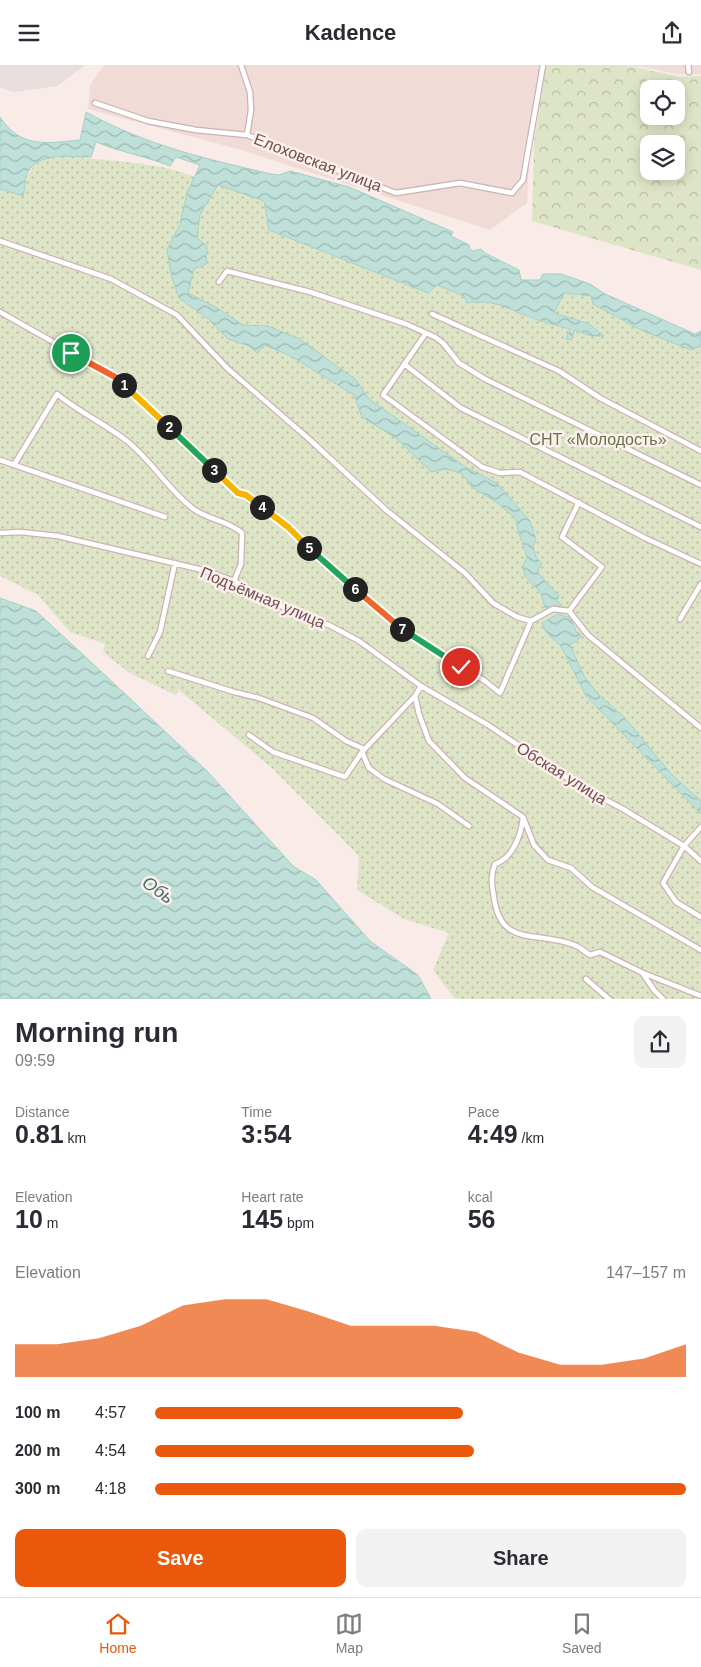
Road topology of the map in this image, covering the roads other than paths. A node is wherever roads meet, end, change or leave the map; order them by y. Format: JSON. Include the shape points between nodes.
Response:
{"nodes":[{"id":1,"x":241,"y":65,"type":"edge"},
{"id":2,"x":543,"y":65,"type":"edge"},
{"id":3,"x":688,"y":65,"type":"edge"},
{"id":4,"x":689,"y":72,"type":"dead end"},
{"id":5,"x":96,"y":103,"type":"dead end"},
{"id":6,"x":247,"y":135,"type":"junction"},
{"id":7,"x":0,"y":241,"type":"edge"},
{"id":8,"x":219,"y":282,"type":"dead end"},
{"id":9,"x":0,"y":312,"type":"edge"},
{"id":10,"x":432,"y":314,"type":"dead end"},
{"id":11,"x":426,"y":333,"type":"junction"},
{"id":12,"x":404,"y":365,"type":"junction"},
{"id":13,"x":701,"y":451,"type":"edge"},
{"id":14,"x":0,"y":460,"type":"edge"},
{"id":15,"x":14,"y":465,"type":"junction"},
{"id":16,"x":701,"y":485,"type":"edge"},
{"id":17,"x":579,"y":502,"type":"junction"},
{"id":18,"x":165,"y":517,"type":"dead end"},
{"id":19,"x":701,"y":527,"type":"edge"},
{"id":20,"x":0,"y":533,"type":"edge"},
{"id":21,"x":175,"y":563,"type":"junction"},
{"id":22,"x":701,"y":564,"type":"edge"},
{"id":23,"x":234,"y":581,"type":"junction"},
{"id":24,"x":701,"y":584,"type":"edge"},
{"id":25,"x":569,"y":611,"type":"junction"},
{"id":26,"x":680,"y":619,"type":"dead end"},
{"id":27,"x":532,"y":621,"type":"junction"},
{"id":28,"x":148,"y":656,"type":"dead end"},
{"id":29,"x":168,"y":671,"type":"dead end"},
{"id":30,"x":421,"y":686,"type":"junction"},
{"id":31,"x":415,"y":696,"type":"junction"},
{"id":32,"x":701,"y":728,"type":"edge"},
{"id":33,"x":249,"y":735,"type":"dead end"},
{"id":34,"x":363,"y":751,"type":"junction"},
{"id":35,"x":523,"y":817,"type":"junction"},
{"id":36,"x":470,"y":826,"type":"dead end"},
{"id":37,"x":701,"y":827,"type":"edge"},
{"id":38,"x":684,"y":846,"type":"junction"},
{"id":39,"x":701,"y":861,"type":"edge"},
{"id":40,"x":701,"y":917,"type":"edge"},
{"id":41,"x":701,"y":950,"type":"edge"},
{"id":42,"x":643,"y":973,"type":"junction"},
{"id":43,"x":586,"y":979,"type":"dead end"},
{"id":44,"x":701,"y":996,"type":"edge"},
{"id":45,"x":610,"y":999,"type":"edge"},
{"id":46,"x":664,"y":999,"type":"edge"}],
"edges":[{"from":1,"to":6,"type":"street","via":[[250,92]]},
{"from":2,"to":6,"type":"street","name":"Елоховская улица","via":[[522,180],[512,193],[460,183],[396,193]]},
{"from":3,"to":4,"type":"street"},
{"from":5,"to":6,"type":"street","name":"Елоховская улица","via":[[148,121]]},
{"from":7,"to":27,"type":"street","via":[[111,279],[178,315],[227,368],[386,510],[465,573],[493,603],[517,617]]},
{"from":8,"to":11,"type":"street","via":[[227,271],[310,292]]},
{"from":9,"to":27,"type":"street","via":[[117,378],[238,493],[246,495],[288,527],[400,628],[500,693]]},
{"from":10,"to":13,"type":"street","via":[[559,371],[600,398]]},
{"from":11,"to":12,"type":"street"},
{"from":11,"to":16,"type":"street","via":[[443,343],[459,363],[485,379]]},
{"from":12,"to":17,"type":"street","via":[[383,395],[482,467],[500,473],[520,473]]},
{"from":12,"to":19,"type":"street","via":[[461,408]]},
{"from":14,"to":15,"type":"street"},
{"from":15,"to":18,"type":"street"},
{"from":15,"to":23,"type":"street","via":[[57,394],[78,411],[128,441],[190,507],[242,533],[241,563]]},
{"from":17,"to":22,"type":"street"},
{"from":17,"to":25,"type":"street","via":[[562,537],[602,567]]},
{"from":20,"to":21,"type":"street","name":"Подъёмная улица","via":[[58,536]]},
{"from":21,"to":23,"type":"street","name":"Подъёмная улица"},
{"from":21,"to":28,"type":"street","via":[[160,632]]},
{"from":23,"to":30,"type":"street","name":"Подъёмная улица","via":[[298,615],[329,625],[359,641]]},
{"from":24,"to":26,"type":"street"},
{"from":25,"to":27,"type":"street","via":[[553,609]]},
{"from":25,"to":32,"type":"street","via":[[595,641]]},
{"from":29,"to":34,"type":"street","via":[[313,718]]},
{"from":30,"to":31,"type":"street"},
{"from":30,"to":38,"type":"street","name":"Обская улица","via":[[488,725],[579,786]]},
{"from":31,"to":34,"type":"street"},
{"from":31,"to":35,"type":"street","via":[[429,741],[465,778]]},
{"from":33,"to":34,"type":"street","via":[[273,752],[345,777]]},
{"from":34,"to":36,"type":"street","via":[[369,768],[384,779],[438,804]]},
{"from":35,"to":41,"type":"street","via":[[534,845],[548,860],[571,868],[592,887]]},
{"from":35,"to":42,"type":"street","via":[[521,831],[511,851],[503,862],[495,865],[490,875],[496,912],[503,925],[514,933],[574,945],[590,955],[600,953]]},
{"from":37,"to":38,"type":"street"},
{"from":38,"to":39,"type":"street","name":"Обская улица"},
{"from":38,"to":40,"type":"street","via":[[663,883],[676,903]]},
{"from":42,"to":44,"type":"street"},
{"from":42,"to":46,"type":"street"},
{"from":43,"to":45,"type":"street"}]}
